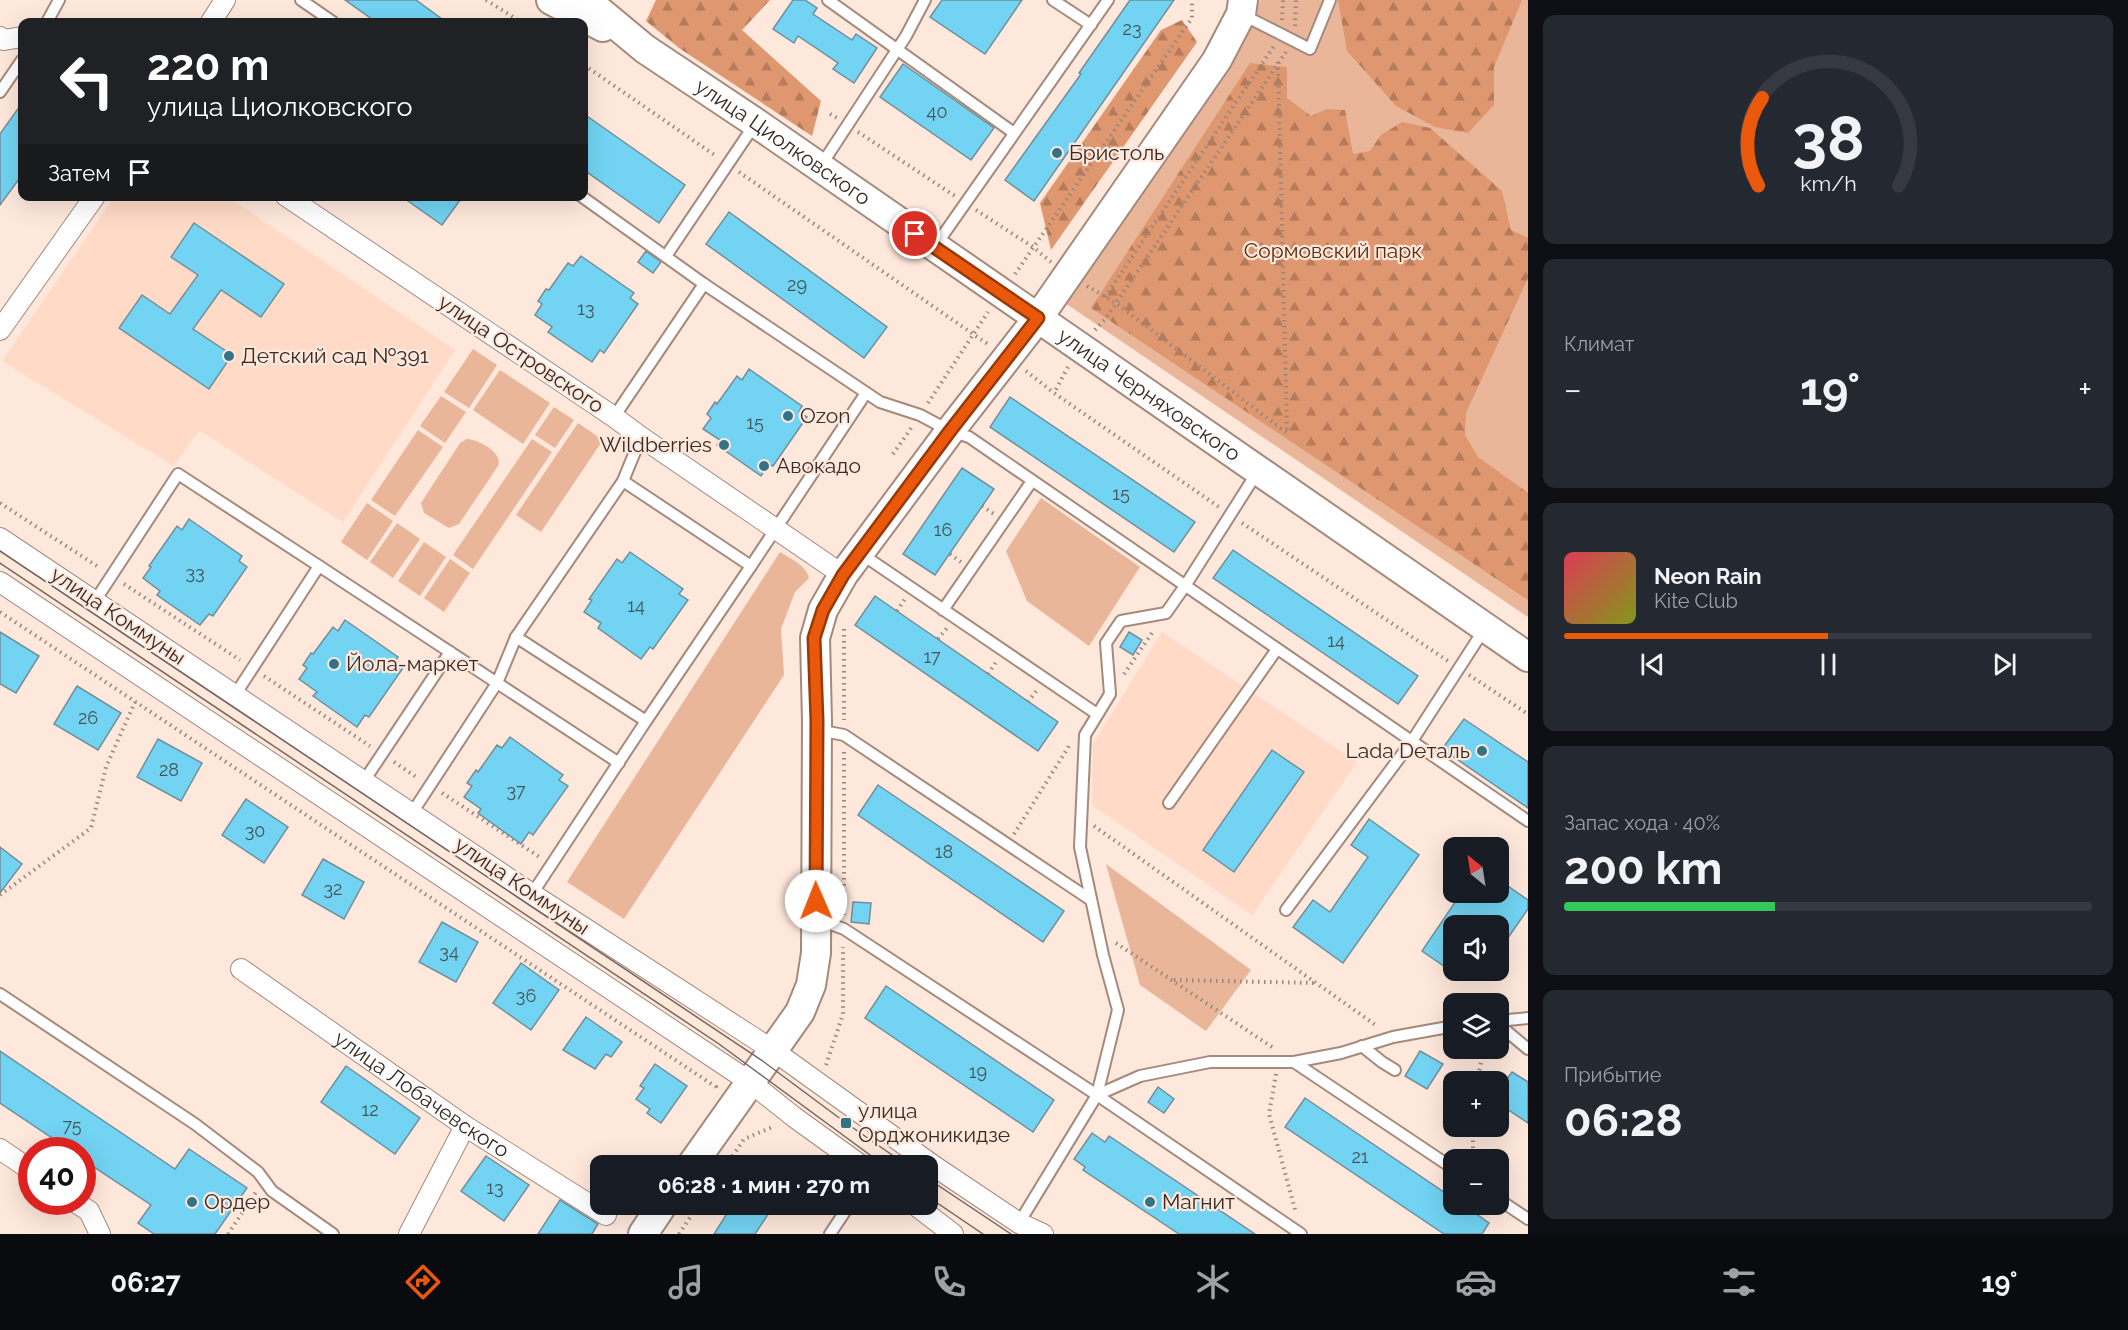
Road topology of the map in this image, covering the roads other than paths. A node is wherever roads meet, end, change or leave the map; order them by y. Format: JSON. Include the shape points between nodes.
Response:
{"nodes":[{"id":1,"x":59,"y":0,"type":"edge"},
{"id":2,"x":225,"y":0,"type":"edge"},
{"id":3,"x":301,"y":0,"type":"edge"},
{"id":4,"x":551,"y":0,"type":"edge"},
{"id":5,"x":586,"y":0,"type":"edge"},
{"id":6,"x":828,"y":0,"type":"edge"},
{"id":7,"x":925,"y":0,"type":"edge"},
{"id":8,"x":1053,"y":0,"type":"edge"},
{"id":9,"x":1108,"y":0,"type":"edge"},
{"id":10,"x":1330,"y":0,"type":"edge"},
{"id":11,"x":1242,"y":7,"type":"edge"},
{"id":12,"x":49,"y":18,"type":"edge"},
{"id":13,"x":214,"y":18,"type":"edge"},
{"id":14,"x":327,"y":18,"type":"edge"},
{"id":15,"x":586,"y":18,"type":"edge"},
{"id":16,"x":588,"y":19,"type":"edge"},
{"id":17,"x":1091,"y":25,"type":"junction"},
{"id":18,"x":0,"y":37,"type":"edge"},
{"id":19,"x":18,"y":38,"type":"edge"},
{"id":20,"x":645,"y":49,"type":"junction"},
{"id":21,"x":898,"y":49,"type":"junction"},
{"id":22,"x":18,"y":66,"type":"edge"},
{"id":23,"x":0,"y":92,"type":"edge"},
{"id":24,"x":756,"y":123,"type":"junction"},
{"id":25,"x":1014,"y":133,"type":"junction"},
{"id":26,"x":820,"y":167,"type":"junction"},
{"id":27,"x":91,"y":201,"type":"edge"},
{"id":28,"x":293,"y":201,"type":"edge"},
{"id":29,"x":588,"y":201,"type":"edge"},
{"id":30,"x":934,"y":247,"type":"junction"},
{"id":31,"x":666,"y":256,"type":"junction"},
{"id":32,"x":704,"y":284,"type":"junction"},
{"id":33,"x":1038,"y":318,"type":"junction"},
{"id":34,"x":0,"y":330,"type":"edge"},
{"id":35,"x":866,"y":393,"type":"junction"},
{"id":36,"x":614,"y":417,"type":"junction"},
{"id":37,"x":950,"y":431,"type":"junction"},
{"id":38,"x":641,"y":437,"type":"junction"},
{"id":39,"x":1258,"y":471,"type":"junction"},
{"id":40,"x":623,"y":481,"type":"junction"},
{"id":41,"x":1032,"y":481,"type":"junction"},
{"id":42,"x":777,"y":530,"type":"junction"},
{"id":43,"x":0,"y":538,"type":"edge"},
{"id":44,"x":860,"y":553,"type":"junction"},
{"id":45,"x":319,"y":566,"type":"junction"},
{"id":46,"x":751,"y":566,"type":"junction"},
{"id":47,"x":843,"y":575,"type":"junction"},
{"id":48,"x":0,"y":582,"type":"edge"},
{"id":49,"x":1185,"y":586,"type":"junction"},
{"id":50,"x":95,"y":601,"type":"junction"},
{"id":51,"x":943,"y":609,"type":"junction"},
{"id":52,"x":1486,"y":628,"type":"junction"},
{"id":53,"x":516,"y":637,"type":"junction"},
{"id":54,"x":1277,"y":649,"type":"junction"},
{"id":55,"x":450,"y":652,"type":"junction"},
{"id":56,"x":1528,"y":657,"type":"edge"},
{"id":57,"x":498,"y":683,"type":"junction"},
{"id":58,"x":235,"y":695,"type":"junction"},
{"id":59,"x":1094,"y":712,"type":"junction"},
{"id":60,"x":646,"y":721,"type":"junction"},
{"id":61,"x":817,"y":730,"type":"junction"},
{"id":62,"x":1412,"y":741,"type":"junction"},
{"id":63,"x":619,"y":763,"type":"junction"},
{"id":64,"x":364,"y":781,"type":"junction"},
{"id":65,"x":1169,"y":803,"type":"dead end"},
{"id":66,"x":412,"y":813,"type":"junction"},
{"id":67,"x":1528,"y":820,"type":"edge"},
{"id":68,"x":532,"y":894,"type":"junction"},
{"id":69,"x":1091,"y":900,"type":"junction"},
{"id":70,"x":1286,"y":910,"type":"dead end"},
{"id":71,"x":816,"y":919,"type":"junction"},
{"id":72,"x":241,"y":969,"type":"dead end"},
{"id":73,"x":0,"y":994,"type":"edge"},
{"id":74,"x":1528,"y":1018,"type":"edge"},
{"id":75,"x":1509,"y":1021,"type":"edge"},
{"id":76,"x":1443,"y":1028,"type":"edge"},
{"id":77,"x":1509,"y":1032,"type":"edge"},
{"id":78,"x":1362,"y":1046,"type":"junction"},
{"id":79,"x":1528,"y":1049,"type":"edge"},
{"id":80,"x":1294,"y":1062,"type":"junction"},
{"id":81,"x":763,"y":1065,"type":"junction"},
{"id":82,"x":1395,"y":1070,"type":"dead end"},
{"id":83,"x":1097,"y":1095,"type":"junction"},
{"id":84,"x":465,"y":1126,"type":"junction"},
{"id":85,"x":0,"y":1149,"type":"edge"},
{"id":86,"x":699,"y":1155,"type":"edge"},
{"id":87,"x":847,"y":1155,"type":"edge"},
{"id":88,"x":18,"y":1161,"type":"edge"},
{"id":89,"x":1443,"y":1162,"type":"edge"},
{"id":90,"x":590,"y":1205,"type":"edge"},
{"id":91,"x":1509,"y":1206,"type":"edge"},
{"id":92,"x":91,"y":1215,"type":"edge"},
{"id":93,"x":656,"y":1215,"type":"edge"},
{"id":94,"x":843,"y":1215,"type":"edge"},
{"id":95,"x":928,"y":1215,"type":"edge"},
{"id":96,"x":1528,"y":1219,"type":"edge"},
{"id":97,"x":1019,"y":1222,"type":"junction"},
{"id":98,"x":100,"y":1234,"type":"edge"},
{"id":99,"x":333,"y":1234,"type":"edge"},
{"id":100,"x":409,"y":1234,"type":"edge"},
{"id":101,"x":643,"y":1234,"type":"edge"},
{"id":102,"x":830,"y":1234,"type":"edge"},
{"id":103,"x":953,"y":1234,"type":"edge"},
{"id":104,"x":1043,"y":1234,"type":"edge"},
{"id":105,"x":1301,"y":1234,"type":"edge"}],
"edges":[{"from":1,"to":12,"type":"lane"},
{"from":2,"to":13,"type":"street"},
{"from":3,"to":14,"type":"lane"},
{"from":4,"to":15,"type":"street","name":"улица Циолковского"},
{"from":5,"to":20,"type":"street","name":"улица Циолковского"},
{"from":6,"to":21,"type":"lane"},
{"from":7,"to":21,"type":"lane"},
{"from":8,"to":17,"type":"lane"},
{"from":9,"to":17,"type":"lane"},
{"from":10,"to":11,"type":"lane","via":[[1310,48]]},
{"from":11,"to":33,"type":"street","via":[[1217,60]]},
{"from":16,"to":20,"type":"street","name":"улица Циолковского"},
{"from":17,"to":25,"type":"lane"},
{"from":18,"to":19,"type":"street"},
{"from":20,"to":24,"type":"street","name":"улица Циолковского"},
{"from":21,"to":25,"type":"lane"},
{"from":21,"to":26,"type":"lane"},
{"from":22,"to":23,"type":"lane"},
{"from":24,"to":26,"type":"street","name":"улица Циолковского"},
{"from":24,"to":31,"type":"lane"},
{"from":25,"to":30,"type":"lane"},
{"from":26,"to":30,"type":"street","name":"улица Циолковского"},
{"from":27,"to":34,"type":"street"},
{"from":28,"to":36,"type":"street","name":"улица Островского"},
{"from":29,"to":31,"type":"lane"},
{"from":30,"to":33,"type":"street","name":"улица Циолковского"},
{"from":31,"to":32,"type":"lane"},
{"from":32,"to":35,"type":"lane"},
{"from":32,"to":36,"type":"lane"},
{"from":33,"to":37,"type":"street","name":"улица Черняховского"},
{"from":33,"to":39,"type":"street","name":"улица Черняховского"},
{"from":35,"to":37,"type":"lane"},
{"from":35,"to":42,"type":"lane"},
{"from":36,"to":38,"type":"street","name":"улица Островского"},
{"from":37,"to":41,"type":"lane","via":[[969,437]]},
{"from":37,"to":44,"type":"street","name":"улица Черняховского"},
{"from":38,"to":40,"type":"lane"},
{"from":38,"to":42,"type":"street","name":"улица Островского"},
{"from":39,"to":49,"type":"lane"},
{"from":39,"to":52,"type":"street","name":"улица Черняховского"},
{"from":40,"to":46,"type":"lane"},
{"from":40,"to":53,"type":"lane"},
{"from":41,"to":49,"type":"lane"},
{"from":41,"to":51,"type":"lane"},
{"from":42,"to":46,"type":"lane"},
{"from":42,"to":47,"type":"street","name":"улица Островского"},
{"from":43,"to":50,"type":"street","name":"улица Коммуны"},
{"from":44,"to":47,"type":"street","name":"улица Черняховского"},
{"from":44,"to":51,"type":"lane"},
{"from":45,"to":50,"type":"lane","via":[[178,474]]},
{"from":45,"to":55,"type":"lane"},
{"from":45,"to":58,"type":"lane"},
{"from":46,"to":60,"type":"lane"},
{"from":47,"to":61,"type":"street","name":"улица Черняховского","via":[[823,610],[814,638]]},
{"from":48,"to":81,"type":"street","name":"улица Коммуны"},
{"from":49,"to":54,"type":"lane"},
{"from":49,"to":59,"type":"lane","via":[[1166,612],[1121,621],[1106,643],[1110,694]]},
{"from":50,"to":58,"type":"street","name":"улица Коммуны"},
{"from":51,"to":59,"type":"lane"},
{"from":52,"to":56,"type":"street","name":"улица Черняховского"},
{"from":52,"to":62,"type":"lane"},
{"from":53,"to":57,"type":"lane"},
{"from":53,"to":60,"type":"lane"},
{"from":54,"to":62,"type":"lane"},
{"from":54,"to":65,"type":"lane"},
{"from":55,"to":57,"type":"lane"},
{"from":55,"to":64,"type":"lane"},
{"from":57,"to":63,"type":"lane"},
{"from":57,"to":66,"type":"lane"},
{"from":58,"to":64,"type":"street","name":"улица Коммуны"},
{"from":59,"to":69,"type":"lane","via":[[1084,735],[1080,847]]},
{"from":60,"to":63,"type":"lane"},
{"from":61,"to":69,"type":"lane","via":[[844,735]]},
{"from":61,"to":71,"type":"street","name":"улица Черняховского"},
{"from":62,"to":67,"type":"lane"},
{"from":62,"to":70,"type":"lane"},
{"from":63,"to":68,"type":"lane"},
{"from":64,"to":66,"type":"street","name":"улица Коммуны"},
{"from":66,"to":68,"type":"street","name":"улица Коммуны"},
{"from":68,"to":81,"type":"street","name":"улица Коммуны"},
{"from":69,"to":83,"type":"lane","via":[[1118,1010]]},
{"from":71,"to":81,"type":"street","name":"улица Черняховского","via":[[811,985],[800,1012]]},
{"from":71,"to":83,"type":"lane","via":[[844,929]]},
{"from":72,"to":84,"type":"street","name":"улица Лобачевского"},
{"from":73,"to":99,"type":"lane","via":[[195,1124],[258,1172],[272,1191]]},
{"from":74,"to":75,"type":"lane"},
{"from":76,"to":78,"type":"lane"},
{"from":77,"to":79,"type":"lane"},
{"from":78,"to":80,"type":"lane"},
{"from":78,"to":82,"type":"lane"},
{"from":80,"to":83,"type":"lane","via":[[1210,1062],[1140,1076]]},
{"from":80,"to":89,"type":"lane"},
{"from":81,"to":86,"type":"street"},
{"from":81,"to":87,"type":"street","name":"улица Коммуны","via":[[794,1117]]},
{"from":81,"to":97,"type":"street","name":"улица Коммуны","via":[[934,1166]]},
{"from":83,"to":97,"type":"lane"},
{"from":83,"to":105,"type":"lane"},
{"from":84,"to":90,"type":"street","name":"улица Лобачевского"},
{"from":84,"to":100,"type":"street"},
{"from":85,"to":88,"type":"street"},
{"from":91,"to":96,"type":"lane"},
{"from":92,"to":98,"type":"street"},
{"from":93,"to":101,"type":"street"},
{"from":94,"to":102,"type":"lane"},
{"from":95,"to":103,"type":"street"},
{"from":97,"to":104,"type":"street","name":"улица Коммуны"}]}
